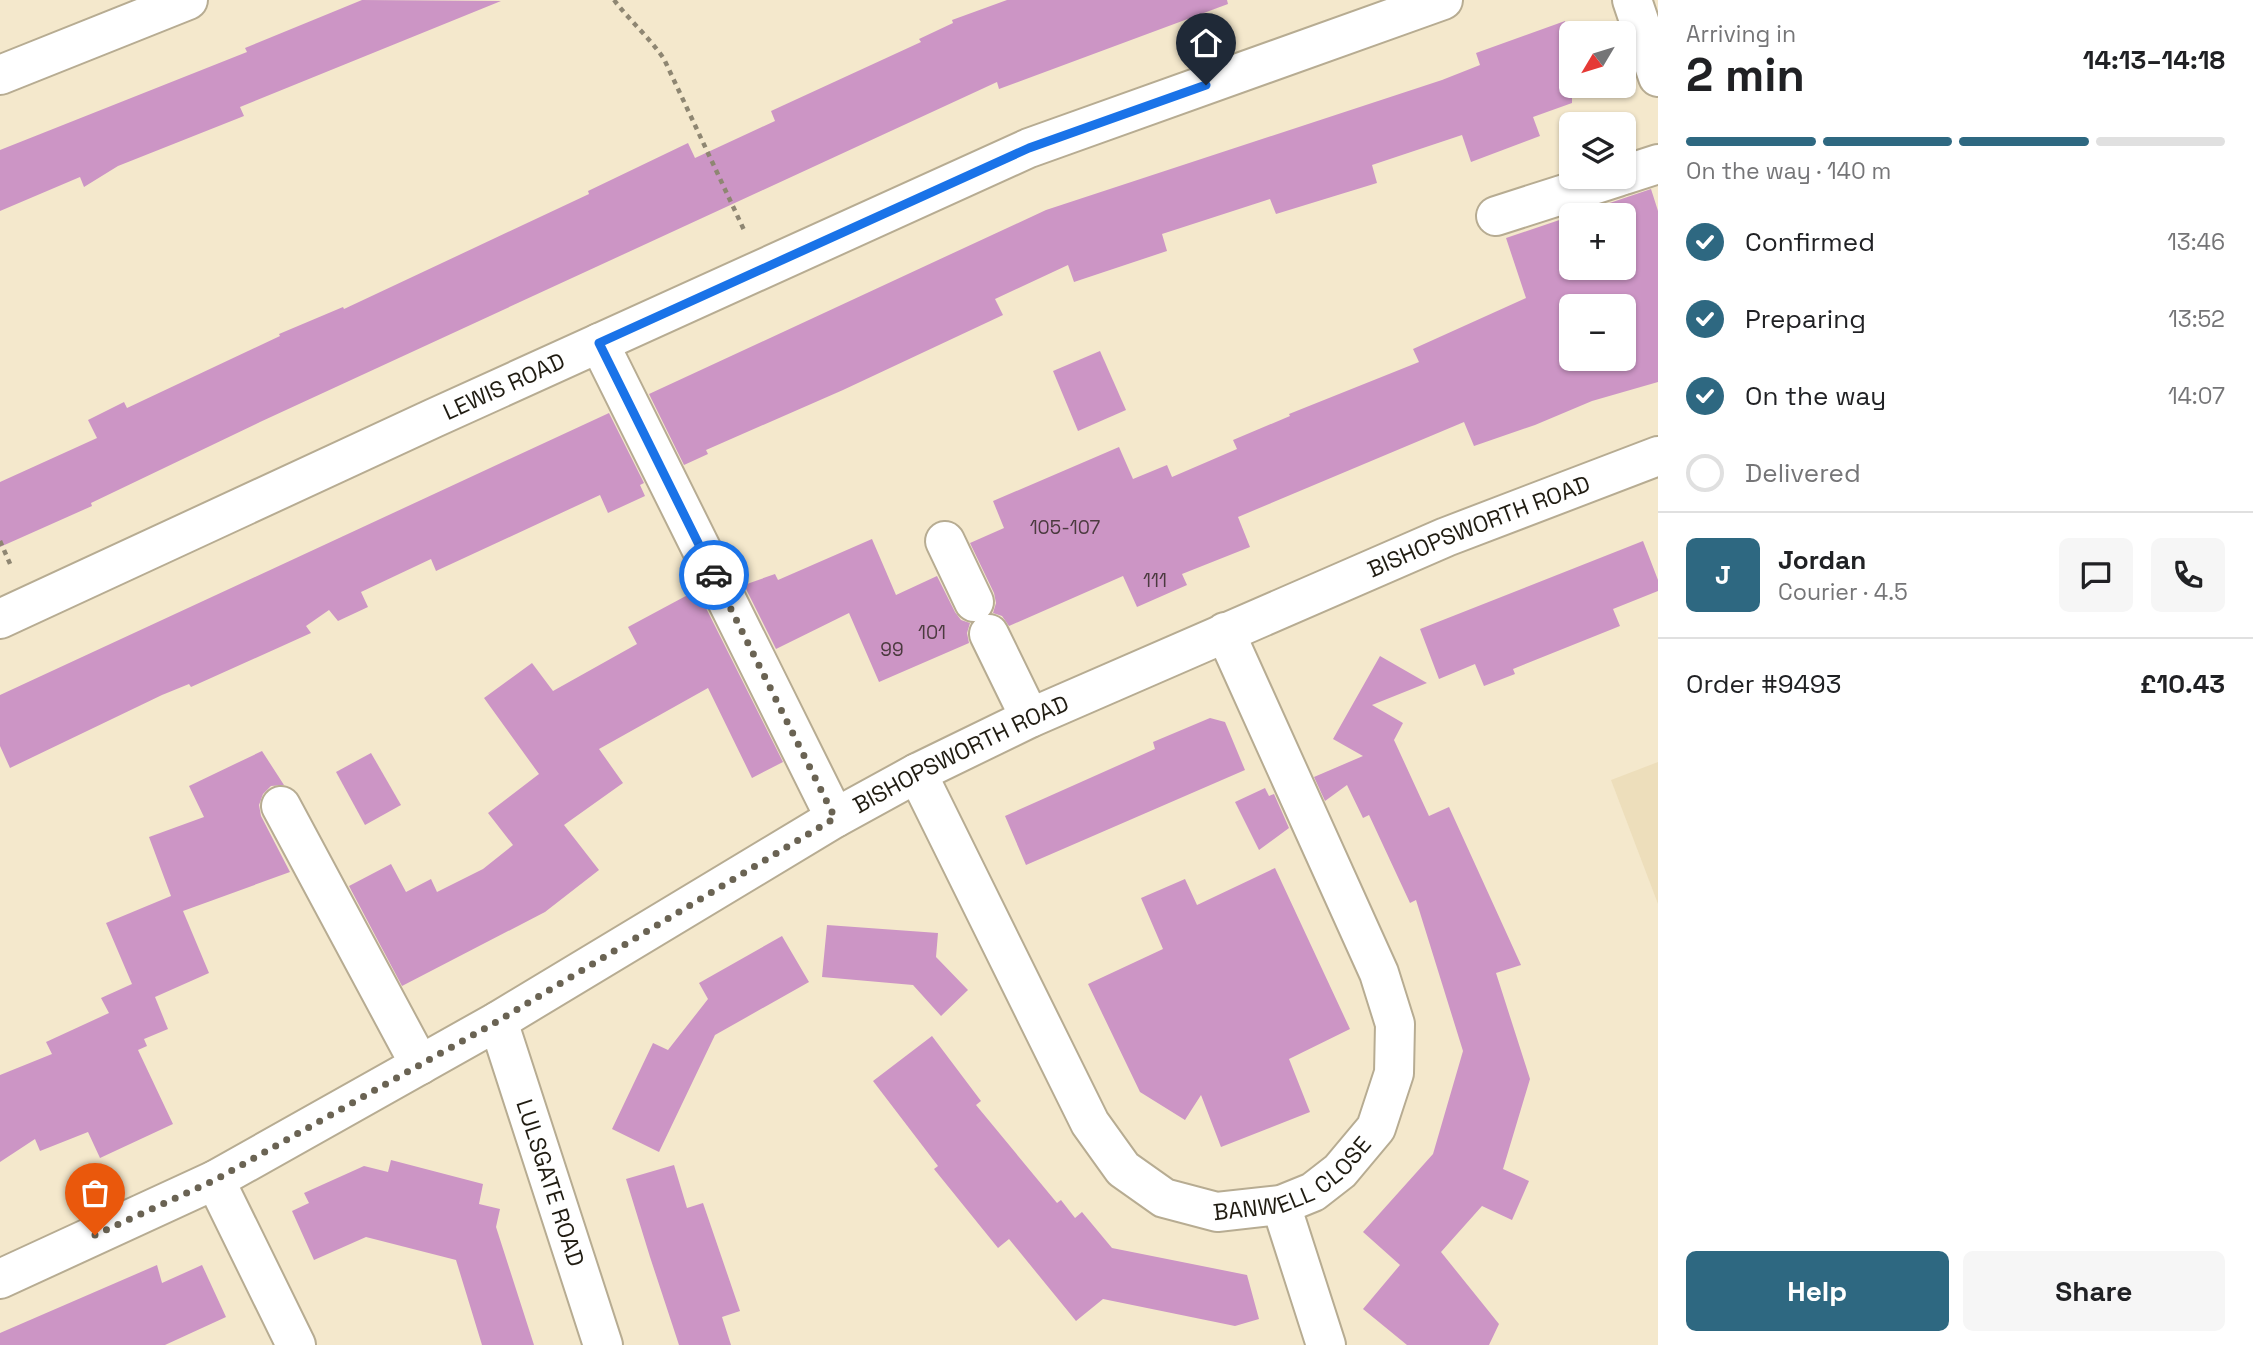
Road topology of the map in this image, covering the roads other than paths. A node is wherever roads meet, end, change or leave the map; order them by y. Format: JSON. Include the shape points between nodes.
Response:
{"nodes":[{"id":1,"x":188,"y":0,"type":"edge"},
{"id":2,"x":1443,"y":0,"type":"edge"},
{"id":3,"x":1632,"y":0,"type":"edge"},
{"id":4,"x":0,"y":75,"type":"edge"},
{"id":5,"x":1658,"y":77,"type":"edge"},
{"id":6,"x":1658,"y":164,"type":"edge"},
{"id":7,"x":1636,"y":171,"type":"edge"},
{"id":8,"x":1580,"y":189,"type":"edge"},
{"id":9,"x":1496,"y":216,"type":"dead end"},
{"id":10,"x":599,"y":343,"type":"junction"},
{"id":11,"x":1658,"y":456,"type":"edge"},
{"id":12,"x":946,"y":541,"type":"dead end"},
{"id":13,"x":0,"y":619,"type":"edge"},
{"id":14,"x":1225,"y":632,"type":"junction"},
{"id":15,"x":1030,"y":718,"type":"junction"},
{"id":16,"x":917,"y":773,"type":"junction"},
{"id":17,"x":281,"y":806,"type":"dead end"},
{"id":18,"x":835,"y":818,"type":"junction"},
{"id":19,"x":498,"y":1021,"type":"junction"},
{"id":20,"x":420,"y":1065,"type":"junction"},
{"id":21,"x":215,"y":1180,"type":"junction"},
{"id":22,"x":1281,"y":1205,"type":"junction"},
{"id":23,"x":0,"y":1279,"type":"edge"},
{"id":24,"x":296,"y":1345,"type":"edge"},
{"id":25,"x":603,"y":1345,"type":"edge"},
{"id":26,"x":1326,"y":1345,"type":"edge"}],
"edges":[{"from":1,"to":4,"type":"street"},
{"from":2,"to":10,"type":"street","name":"LEWIS ROAD","via":[[1029,148]]},
{"from":3,"to":5,"type":"street"},
{"from":6,"to":7,"type":"street"},
{"from":8,"to":9,"type":"street"},
{"from":10,"to":13,"type":"street","name":"LEWIS ROAD"},
{"from":10,"to":18,"type":"street"},
{"from":11,"to":14,"type":"street","name":"BISHOPSWORTH ROAD","via":[[1446,537]]},
{"from":12,"to":15,"type":"street"},
{"from":14,"to":15,"type":"street","name":"BISHOPSWORTH ROAD"},
{"from":14,"to":22,"type":"street","name":"BANWELL CLOSE","via":[[1379,973],[1395,1024],[1394,1073],[1376,1128],[1340,1171],[1313,1192]]},
{"from":15,"to":16,"type":"street","name":"BISHOPSWORTH ROAD"},
{"from":16,"to":18,"type":"street","name":"BISHOPSWORTH ROAD"},
{"from":16,"to":22,"type":"street","name":"BANWELL CLOSE","via":[[1090,1123],[1123,1169],[1164,1198],[1217,1212]]},
{"from":17,"to":20,"type":"street"},
{"from":18,"to":19,"type":"street","name":"BISHOPSWORTH ROAD"},
{"from":19,"to":20,"type":"street","name":"BISHOPSWORTH ROAD"},
{"from":19,"to":25,"type":"street","name":"LULSGATE ROAD"},
{"from":20,"to":21,"type":"street","name":"BISHOPSWORTH ROAD"},
{"from":21,"to":23,"type":"street","name":"BISHOPSWORTH ROAD"},
{"from":21,"to":24,"type":"street"},
{"from":22,"to":26,"type":"street"}]}
